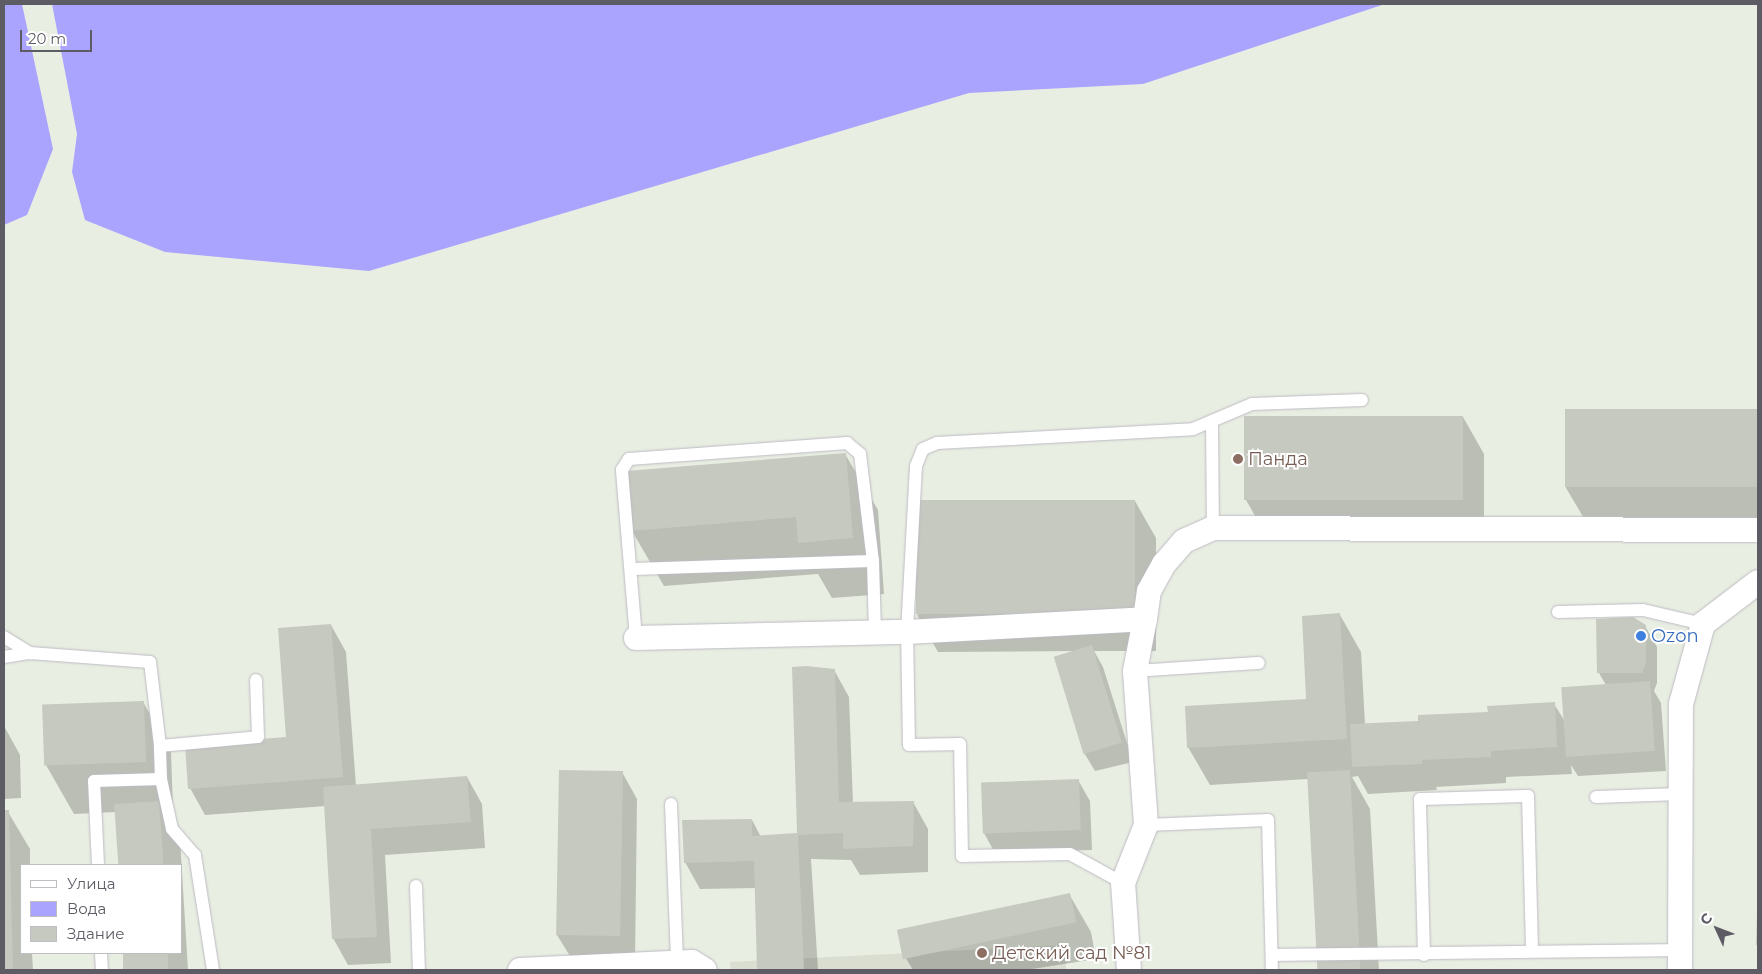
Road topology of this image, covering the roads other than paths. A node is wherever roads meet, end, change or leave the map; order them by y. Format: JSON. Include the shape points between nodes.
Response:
{"nodes":[{"id":1,"x":1362,"y":400,"type":"dead end"},
{"id":2,"x":1212,"y":421,"type":"junction"},
{"id":3,"x":1213,"y":528,"type":"junction"},
{"id":4,"x":1758,"y":530,"type":"edge"},
{"id":5,"x":873,"y":561,"type":"junction"},
{"id":6,"x":632,"y":569,"type":"junction"},
{"id":7,"x":1758,"y":582,"type":"edge"},
{"id":8,"x":1558,"y":612,"type":"dead end"},
{"id":9,"x":1145,"y":619,"type":"junction"},
{"id":10,"x":1703,"y":624,"type":"junction"},
{"id":11,"x":907,"y":632,"type":"junction"},
{"id":12,"x":875,"y":633,"type":"junction"},
{"id":13,"x":4,"y":637,"type":"edge"},
{"id":14,"x":636,"y":638,"type":"joint"},
{"id":15,"x":30,"y":653,"type":"junction"},
{"id":16,"x":4,"y":658,"type":"edge"},
{"id":17,"x":1259,"y":663,"type":"dead end"},
{"id":18,"x":1134,"y":671,"type":"junction"},
{"id":19,"x":256,"y":680,"type":"dead end"},
{"id":20,"x":160,"y":746,"type":"junction"},
{"id":21,"x":161,"y":779,"type":"junction"},
{"id":22,"x":1680,"y":794,"type":"junction"},
{"id":23,"x":1596,"y":797,"type":"dead end"},
{"id":24,"x":671,"y":804,"type":"dead end"},
{"id":25,"x":1146,"y":825,"type":"junction"},
{"id":26,"x":98,"y":864,"type":"edge"},
{"id":27,"x":1122,"y":883,"type":"junction"},
{"id":28,"x":416,"y":886,"type":"dead end"},
{"id":29,"x":1532,"y":949,"type":"junction"},
{"id":30,"x":102,"y":954,"type":"edge"},
{"id":31,"x":1272,"y":955,"type":"junction"},
{"id":32,"x":1424,"y":955,"type":"junction"},
{"id":33,"x":1680,"y":960,"type":"edge"},
{"id":34,"x":677,"y":963,"type":"junction"},
{"id":35,"x":705,"y":969,"type":"edge"},
{"id":36,"x":102,"y":970,"type":"edge"},
{"id":37,"x":213,"y":970,"type":"edge"},
{"id":38,"x":418,"y":970,"type":"edge"},
{"id":39,"x":520,"y":970,"type":"edge"},
{"id":40,"x":1129,"y":970,"type":"edge"},
{"id":41,"x":1272,"y":970,"type":"edge"}],
"edges":[{"from":1,"to":2,"type":"lane","via":[[1252,404]]},
{"from":2,"to":3,"type":"lane"},
{"from":2,"to":11,"type":"lane","via":[[1193,429],[937,442],[923,449],[916,466]]},
{"from":3,"to":4,"type":"street"},
{"from":3,"to":9,"type":"street","via":[[1184,541],[1164,564],[1149,591]]},
{"from":5,"to":6,"type":"lane"},
{"from":5,"to":6,"type":"lane","via":[[860,454],[847,442],[629,459],[622,470]]},
{"from":5,"to":12,"type":"lane"},
{"from":6,"to":14,"type":"lane"},
{"from":7,"to":10,"type":"street"},
{"from":8,"to":10,"type":"lane","via":[[1643,610]]},
{"from":9,"to":11,"type":"street"},
{"from":9,"to":18,"type":"street"},
{"from":10,"to":22,"type":"street","via":[[1681,704]]},
{"from":11,"to":12,"type":"street"},
{"from":11,"to":27,"type":"lane","via":[[909,745],[960,744],[962,856],[1070,854]]},
{"from":12,"to":14,"type":"street"},
{"from":13,"to":15,"type":"lane"},
{"from":15,"to":16,"type":"lane"},
{"from":15,"to":20,"type":"lane","via":[[150,662]]},
{"from":17,"to":18,"type":"lane"},
{"from":18,"to":25,"type":"street"},
{"from":19,"to":20,"type":"lane","via":[[258,737]]},
{"from":20,"to":21,"type":"lane"},
{"from":21,"to":26,"type":"lane","via":[[94,781]]},
{"from":21,"to":37,"type":"lane","via":[[172,830],[195,855]]},
{"from":22,"to":23,"type":"lane"},
{"from":22,"to":33,"type":"street"},
{"from":24,"to":34,"type":"lane"},
{"from":25,"to":27,"type":"street"},
{"from":25,"to":31,"type":"lane","via":[[1268,820]]},
{"from":27,"to":40,"type":"street"},
{"from":28,"to":38,"type":"lane"},
{"from":29,"to":32,"type":"lane"},
{"from":29,"to":32,"type":"lane","via":[[1528,796],[1420,799]]},
{"from":29,"to":33,"type":"lane"},
{"from":30,"to":36,"type":"lane"},
{"from":31,"to":32,"type":"lane"},
{"from":31,"to":41,"type":"lane"},
{"from":34,"to":35,"type":"street","via":[[692,962]]},
{"from":34,"to":39,"type":"street"}]}
